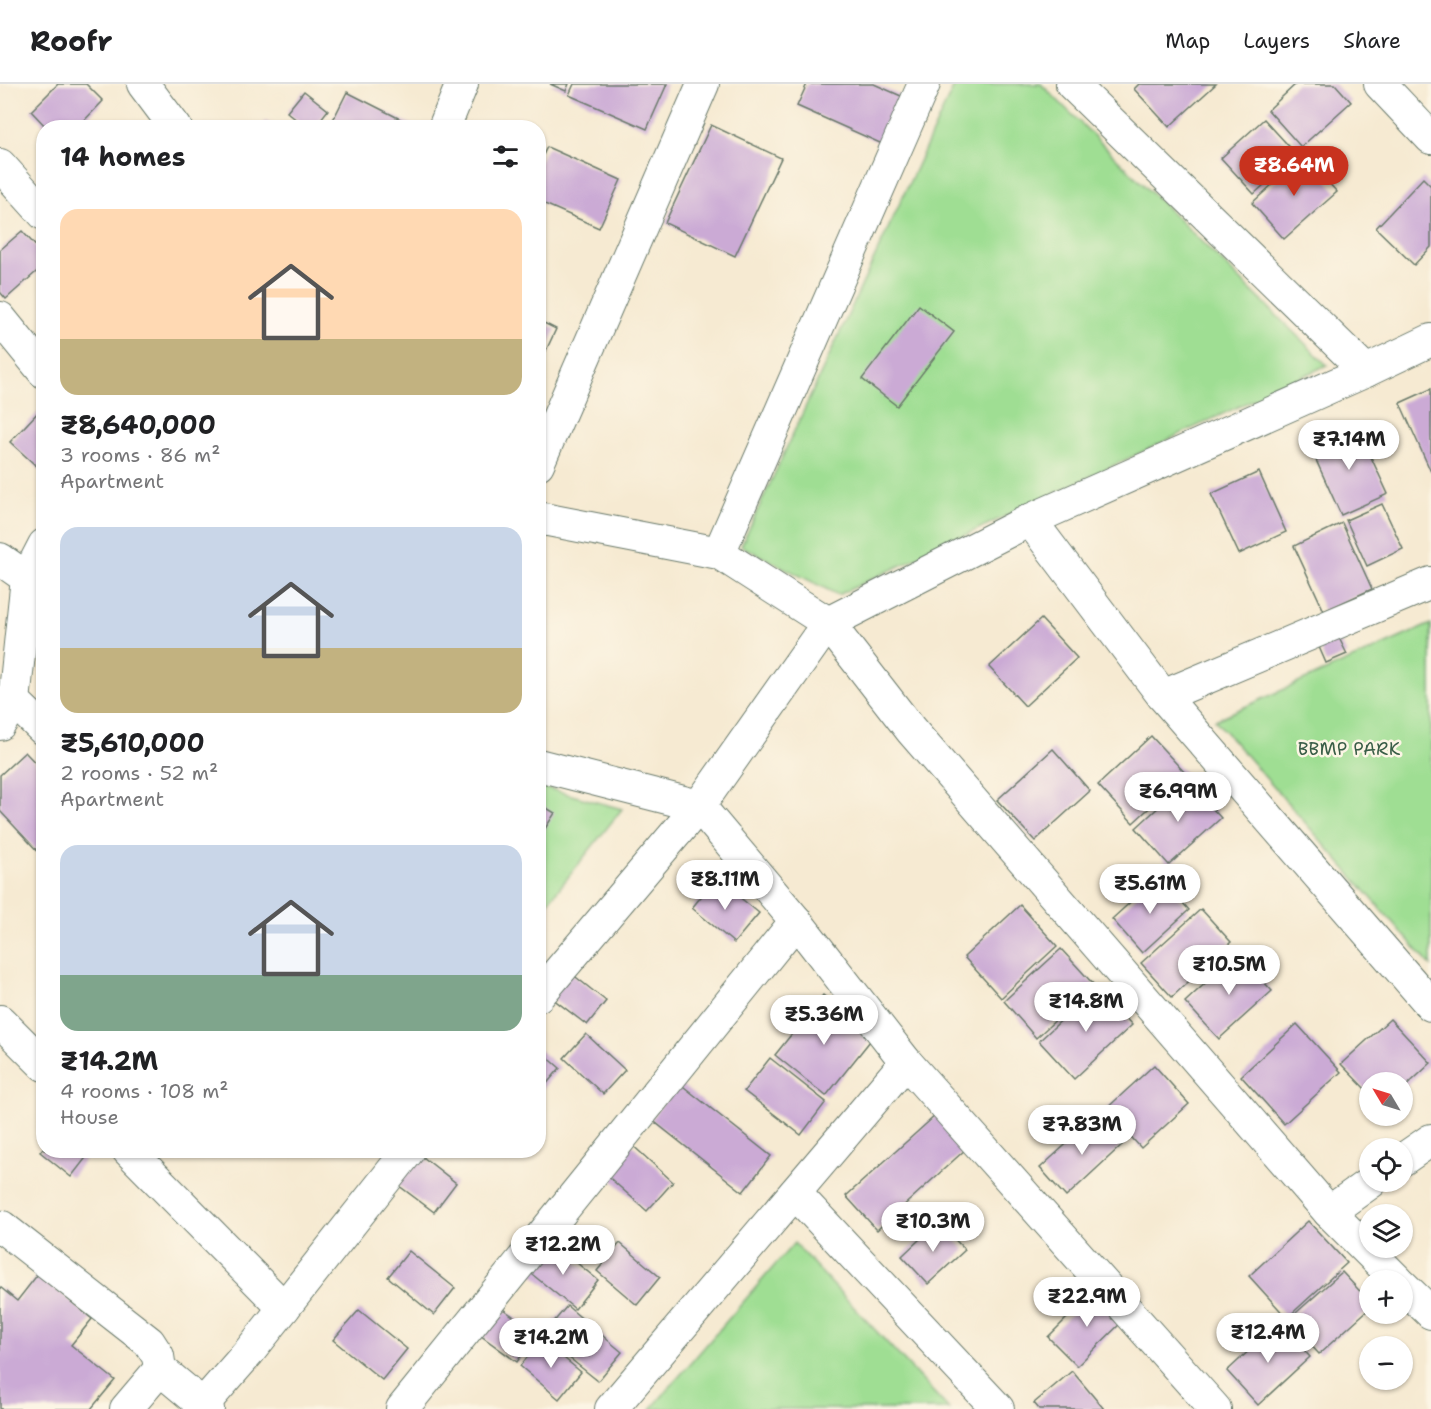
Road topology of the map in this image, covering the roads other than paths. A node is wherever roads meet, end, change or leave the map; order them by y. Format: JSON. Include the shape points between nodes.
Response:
{"nodes":[{"id":1,"x":143,"y":84,"type":"edge"},
{"id":2,"x":462,"y":84,"type":"edge"},
{"id":3,"x":702,"y":84,"type":"edge"},
{"id":4,"x":924,"y":84,"type":"edge"},
{"id":5,"x":1072,"y":84,"type":"edge"},
{"id":6,"x":1380,"y":84,"type":"edge"},
{"id":7,"x":170,"y":120,"type":"edge"},
{"id":8,"x":447,"y":120,"type":"edge"},
{"id":9,"x":1431,"y":138,"type":"edge"},
{"id":10,"x":0,"y":165,"type":"edge"},
{"id":11,"x":36,"y":205,"type":"edge"},
{"id":12,"x":0,"y":318,"type":"edge"},
{"id":13,"x":1431,"y":340,"type":"edge"},
{"id":14,"x":36,"y":362,"type":"edge"},
{"id":15,"x":1366,"y":371,"type":"junction"},
{"id":16,"x":546,"y":445,"type":"edge"},
{"id":17,"x":546,"y":520,"type":"edge"},
{"id":18,"x":1030,"y":520,"type":"junction"},
{"id":19,"x":719,"y":553,"type":"junction"},
{"id":20,"x":0,"y":559,"type":"edge"},
{"id":21,"x":36,"y":561,"type":"edge"},
{"id":22,"x":27,"y":578,"type":"junction"},
{"id":23,"x":1431,"y":583,"type":"edge"},
{"id":24,"x":828,"y":623,"type":"junction"},
{"id":25,"x":1163,"y":696,"type":"junction"},
{"id":26,"x":7,"y":712,"type":"edge"},
{"id":27,"x":36,"y":726,"type":"edge"},
{"id":28,"x":546,"y":767,"type":"edge"},
{"id":29,"x":699,"y":806,"type":"junction"},
{"id":30,"x":796,"y":921,"type":"junction"},
{"id":31,"x":546,"y":987,"type":"edge"},
{"id":32,"x":1431,"y":1005,"type":"edge"},
{"id":33,"x":0,"y":1021,"type":"edge"},
{"id":34,"x":36,"y":1057,"type":"edge"},
{"id":35,"x":906,"y":1062,"type":"junction"},
{"id":36,"x":1431,"y":1140,"type":"edge"},
{"id":37,"x":1413,"y":1152,"type":"edge"},
{"id":38,"x":136,"y":1158,"type":"edge"},
{"id":39,"x":403,"y":1158,"type":"edge"},
{"id":40,"x":1359,"y":1191,"type":"edge"},
{"id":41,"x":795,"y":1193,"type":"junction"},
{"id":42,"x":1329,"y":1212,"type":"junction"},
{"id":43,"x":1,"y":1227,"type":"edge"},
{"id":44,"x":1387,"y":1270,"type":"edge"},
{"id":45,"x":1413,"y":1296,"type":"edge"},
{"id":46,"x":284,"y":1308,"type":"junction"},
{"id":47,"x":1431,"y":1313,"type":"edge"},
{"id":48,"x":160,"y":1369,"type":"junction"},
{"id":49,"x":1202,"y":1405,"type":"edge"},
{"id":50,"x":203,"y":1408,"type":"edge"},
{"id":51,"x":126,"y":1409,"type":"edge"},
{"id":52,"x":402,"y":1409,"type":"edge"},
{"id":53,"x":611,"y":1409,"type":"edge"},
{"id":54,"x":998,"y":1409,"type":"edge"}],
"edges":[{"from":1,"to":7,"type":"street"},
{"from":2,"to":8,"type":"street"},
{"from":3,"to":16,"type":"street"},
{"from":4,"to":19,"type":"street"},
{"from":5,"to":15,"type":"street"},
{"from":6,"to":9,"type":"street"},
{"from":10,"to":11,"type":"street"},
{"from":12,"to":14,"type":"street"},
{"from":13,"to":15,"type":"street"},
{"from":15,"to":18,"type":"street"},
{"from":17,"to":19,"type":"street"},
{"from":18,"to":24,"type":"street"},
{"from":18,"to":25,"type":"street"},
{"from":19,"to":24,"type":"street"},
{"from":20,"to":22,"type":"street"},
{"from":21,"to":22,"type":"street"},
{"from":22,"to":26,"type":"street"},
{"from":23,"to":25,"type":"street"},
{"from":24,"to":29,"type":"street"},
{"from":24,"to":42,"type":"street","via":[[911,730]]},
{"from":25,"to":32,"type":"street"},
{"from":26,"to":27,"type":"street"},
{"from":28,"to":29,"type":"street"},
{"from":29,"to":30,"type":"street"},
{"from":29,"to":31,"type":"street"},
{"from":30,"to":35,"type":"street"},
{"from":30,"to":52,"type":"street"},
{"from":33,"to":34,"type":"street"},
{"from":35,"to":41,"type":"street"},
{"from":35,"to":49,"type":"street"},
{"from":36,"to":37,"type":"street"},
{"from":38,"to":46,"type":"street"},
{"from":39,"to":46,"type":"street"},
{"from":40,"to":42,"type":"street"},
{"from":41,"to":53,"type":"street"},
{"from":41,"to":54,"type":"street"},
{"from":42,"to":44,"type":"street"},
{"from":43,"to":48,"type":"street","via":[[149,1342],[158,1356]]},
{"from":45,"to":47,"type":"street"},
{"from":46,"to":50,"type":"street"},
{"from":48,"to":50,"type":"street"},
{"from":48,"to":51,"type":"street"}]}
